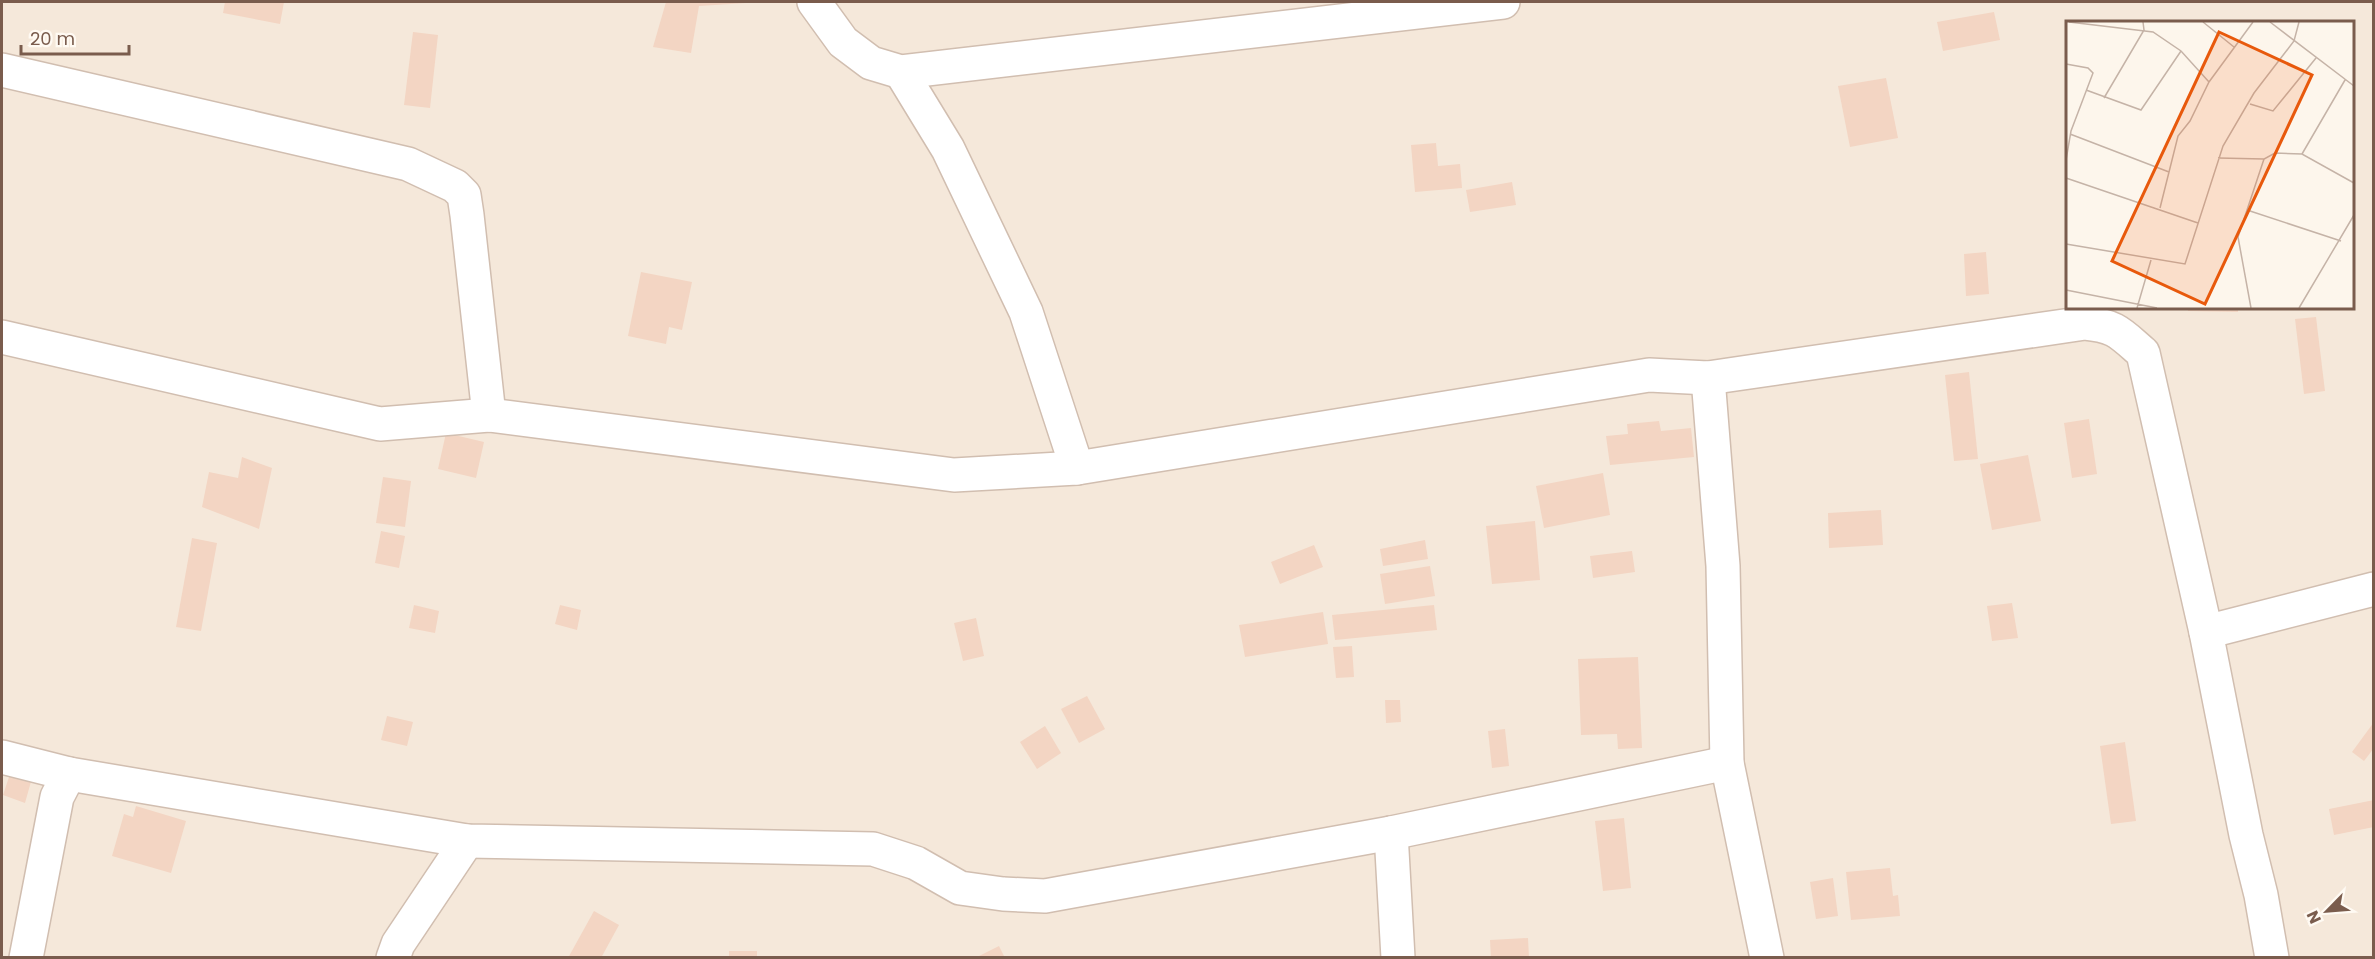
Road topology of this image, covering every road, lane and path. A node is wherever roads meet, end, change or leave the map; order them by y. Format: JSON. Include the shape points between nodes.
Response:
{"nodes":[{"id":1,"x":814,"y":2,"type":"edge"},
{"id":2,"x":1503,"y":2,"type":"edge"},
{"id":3,"x":1399,"y":7,"type":"edge"},
{"id":4,"x":2,"y":70,"type":"edge"},
{"id":5,"x":902,"y":72,"type":"junction"},
{"id":6,"x":2,"y":337,"type":"edge"},
{"id":7,"x":1708,"y":378,"type":"junction"},
{"id":8,"x":489,"y":415,"type":"junction"},
{"id":9,"x":1077,"y":468,"type":"junction"},
{"id":10,"x":2373,"y":589,"type":"edge"},
{"id":11,"x":2205,"y":632,"type":"junction"},
{"id":12,"x":2,"y":756,"type":"edge"},
{"id":13,"x":1727,"y":763,"type":"junction"},
{"id":14,"x":69,"y":774,"type":"junction"},
{"id":15,"x":1391,"y":833,"type":"junction"},
{"id":16,"x":467,"y":841,"type":"junction"},
{"id":17,"x":26,"y":957,"type":"edge"},
{"id":18,"x":393,"y":957,"type":"edge"},
{"id":19,"x":1398,"y":957,"type":"edge"},
{"id":20,"x":1767,"y":957,"type":"edge"},
{"id":21,"x":2272,"y":957,"type":"edge"}],
"edges":[{"from":1,"to":5,"type":"street","via":[[843,42],[871,63]]},
{"from":2,"to":3,"type":"street"},
{"from":3,"to":5,"type":"street"},
{"from":4,"to":8,"type":"street","via":[[408,164],[455,186],[464,195],[467,215]]},
{"from":5,"to":9,"type":"street","via":[[948,149],[1026,312]]},
{"from":6,"to":8,"type":"street","via":[[380,424]]},
{"from":7,"to":9,"type":"street","via":[[1649,375]]},
{"from":7,"to":11,"type":"street","via":[[2085,323],[2107,325],[2143,353]]},
{"from":7,"to":13,"type":"street","via":[[1723,566]]},
{"from":8,"to":9,"type":"street","via":[[954,475]]},
{"from":10,"to":11,"type":"street"},
{"from":11,"to":21,"type":"street"},
{"from":12,"to":14,"type":"street"},
{"from":13,"to":15,"type":"street"},
{"from":13,"to":20,"type":"street"},
{"from":14,"to":16,"type":"street"},
{"from":14,"to":17,"type":"street","via":[[57,797]]},
{"from":15,"to":16,"type":"street","via":[[1045,896],[960,888],[916,863],[873,849]]},
{"from":15,"to":19,"type":"street"},
{"from":16,"to":18,"type":"street"}]}
